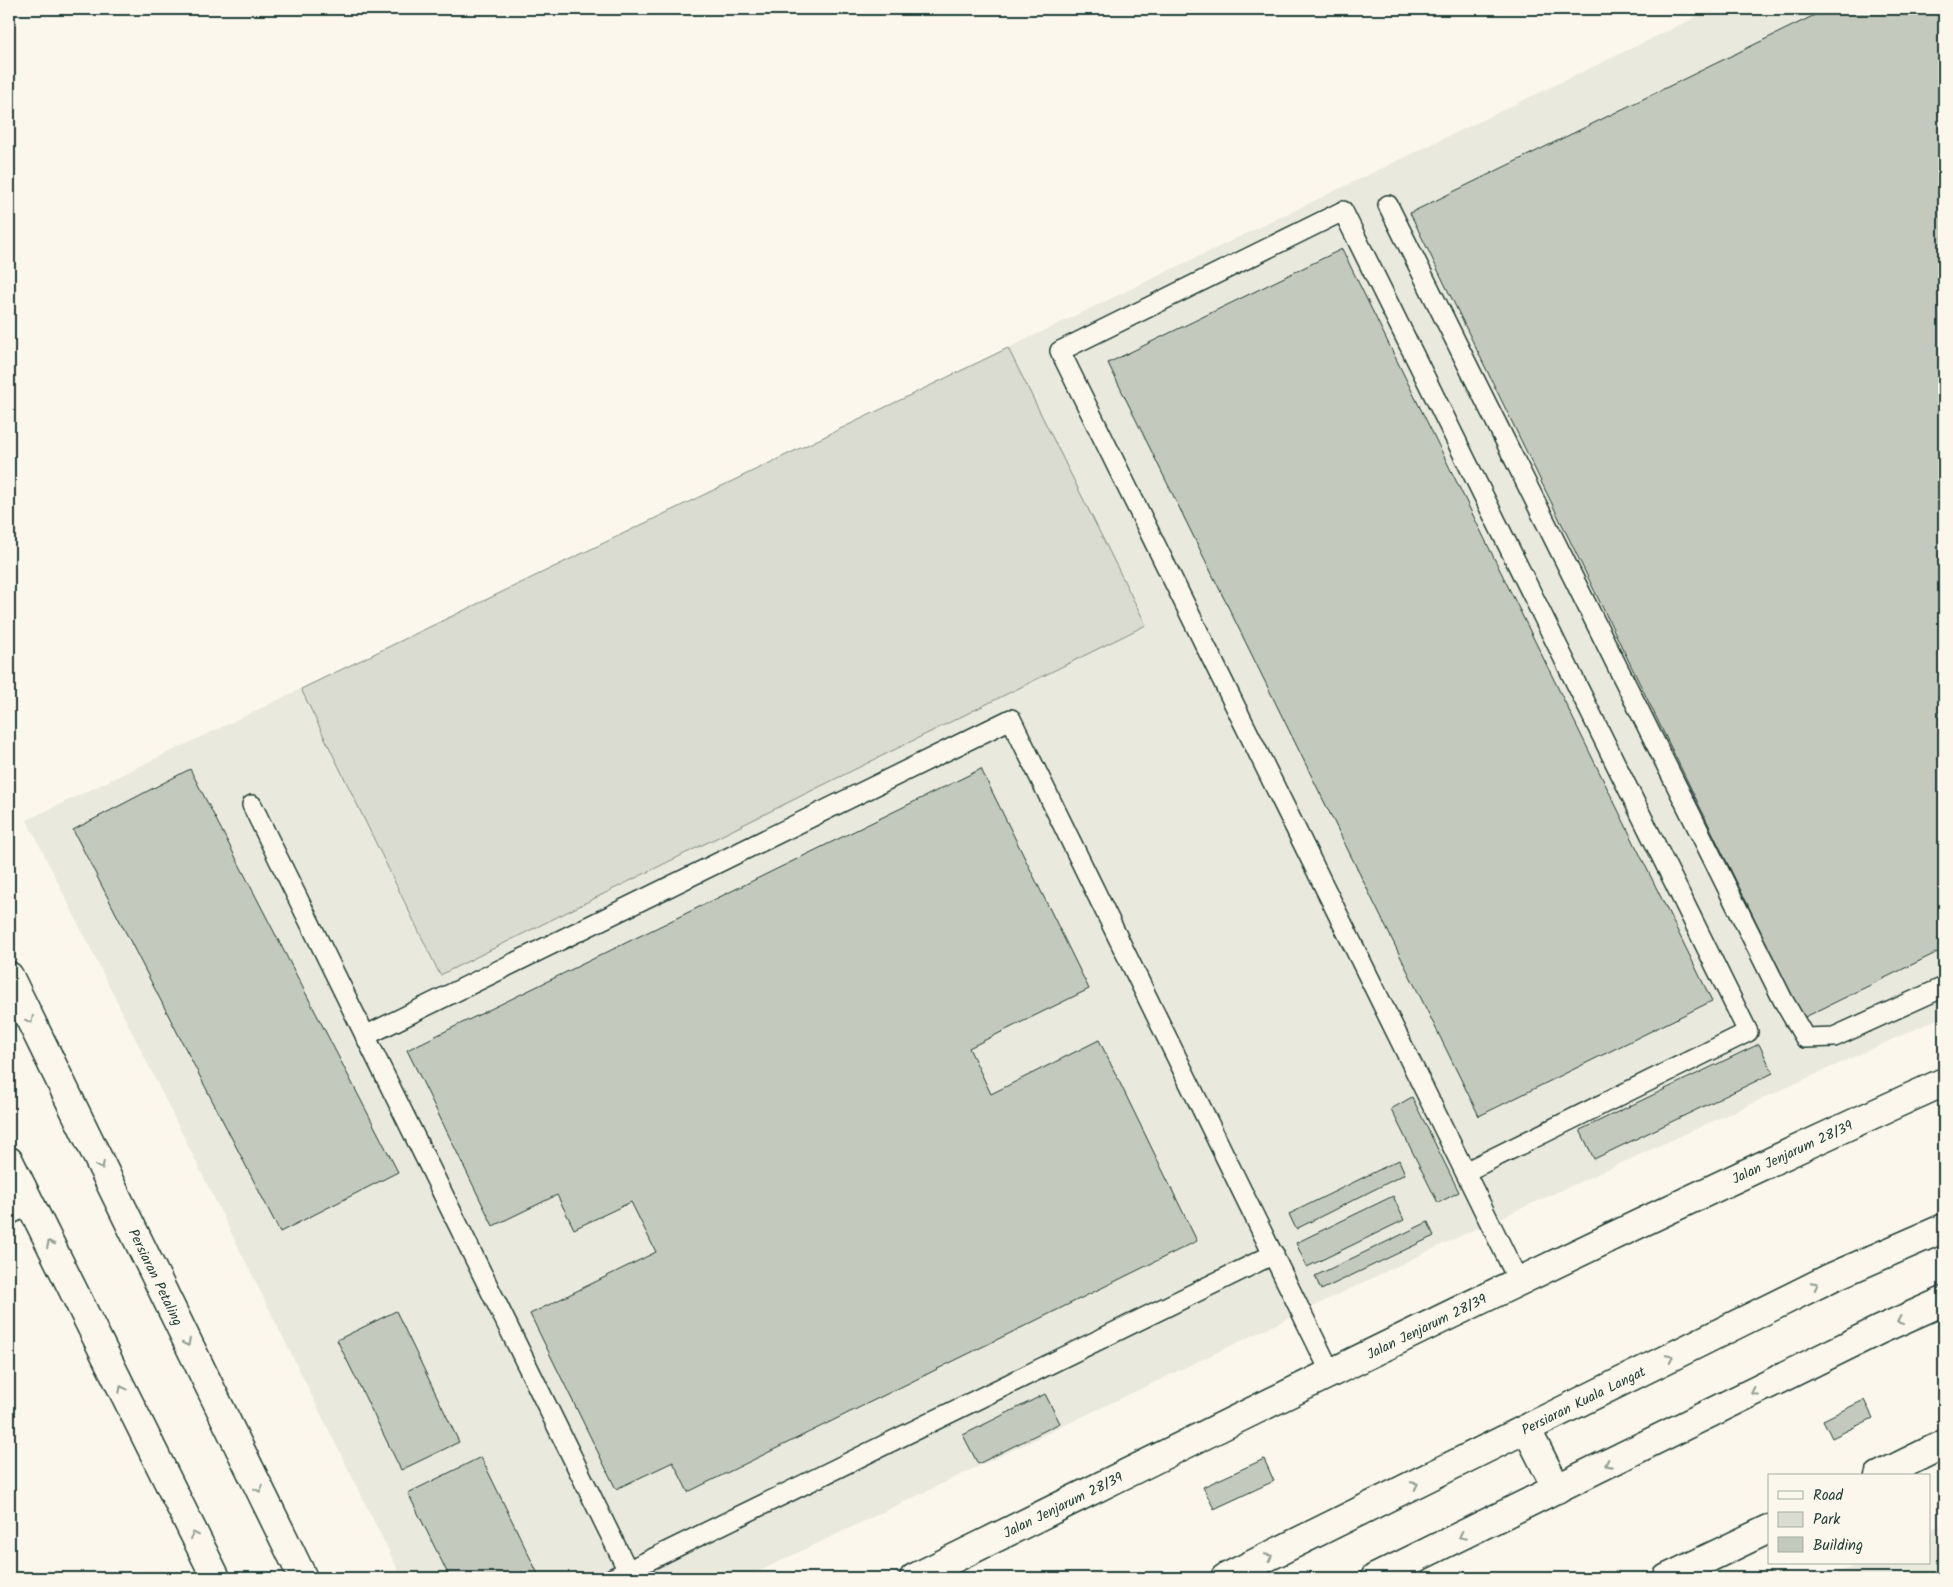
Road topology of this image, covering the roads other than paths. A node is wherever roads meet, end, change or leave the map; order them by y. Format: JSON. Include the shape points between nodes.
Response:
{"nodes":[{"id":1,"x":1388,"y":205,"type":"dead end"},
{"id":2,"x":252,"y":805,"type":"dead end"},
{"id":3,"x":9,"y":976,"type":"edge"},
{"id":4,"x":1944,"y":988,"type":"edge"},
{"id":5,"x":365,"y":1036,"type":"junction"},
{"id":6,"x":1944,"y":1082,"type":"edge"},
{"id":7,"x":9,"y":1161,"type":"edge"},
{"id":8,"x":1465,"y":1172,"type":"junction"},
{"id":9,"x":19,"y":1210,"type":"edge"},
{"id":10,"x":1944,"y":1228,"type":"edge"},
{"id":11,"x":1274,"y":1254,"type":"junction"},
{"id":12,"x":1519,"y":1282,"type":"junction"},
{"id":13,"x":1944,"y":1301,"type":"edge"},
{"id":14,"x":1332,"y":1373,"type":"junction"},
{"id":15,"x":1527,"y":1430,"type":"junction"},
{"id":16,"x":1944,"y":1444,"type":"edge"},
{"id":17,"x":1882,"y":1474,"type":"edge"},
{"id":18,"x":1557,"y":1489,"type":"junction"},
{"id":19,"x":1768,"y":1529,"type":"edge"},
{"id":20,"x":620,"y":1575,"type":"edge"},
{"id":21,"x":216,"y":1578,"type":"edge"},
{"id":22,"x":303,"y":1578,"type":"edge"},
{"id":23,"x":914,"y":1578,"type":"edge"},
{"id":24,"x":1225,"y":1578,"type":"edge"},
{"id":25,"x":1375,"y":1578,"type":"edge"},
{"id":26,"x":1667,"y":1578,"type":"edge"}],
"edges":[{"from":1,"to":4,"type":"lane","via":[[1783,1000],[1805,1038],[1834,1037]]},
{"from":2,"to":5,"type":"lane"},
{"from":3,"to":22,"type":"main road","name":"Persiaran Petaling","one_way":true},
{"from":5,"to":11,"type":"lane","via":[[1011,719]]},
{"from":5,"to":20,"type":"lane"},
{"from":6,"to":12,"type":"main road","name":"Jalan Jenjarum 28/39"},
{"from":7,"to":9,"type":"main road"},
{"from":8,"to":8,"type":"lane","via":[[1060,350],[1343,211],[1748,1032]]},
{"from":8,"to":12,"type":"lane"},
{"from":21,"to":9,"type":"main road","one_way":true},
{"from":15,"to":10,"type":"main road","name":"Persiaran Kuala Langat","one_way":true,"via":[[1832,1277]]},
{"from":11,"to":14,"type":"lane"},
{"from":11,"to":20,"type":"lane"},
{"from":12,"to":14,"type":"main road","name":"Jalan Jenjarum 28/39"},
{"from":13,"to":18,"type":"main road","one_way":true},
{"from":14,"to":23,"type":"main road","name":"Jalan Jenjarum 28/39"},
{"from":15,"to":18,"type":"main road"},
{"from":24,"to":15,"type":"main road","name":"Persiaran Kuala Langat","one_way":true},
{"from":16,"to":17,"type":"main road"},
{"from":18,"to":25,"type":"main road","one_way":true},
{"from":19,"to":26,"type":"main road"}]}
